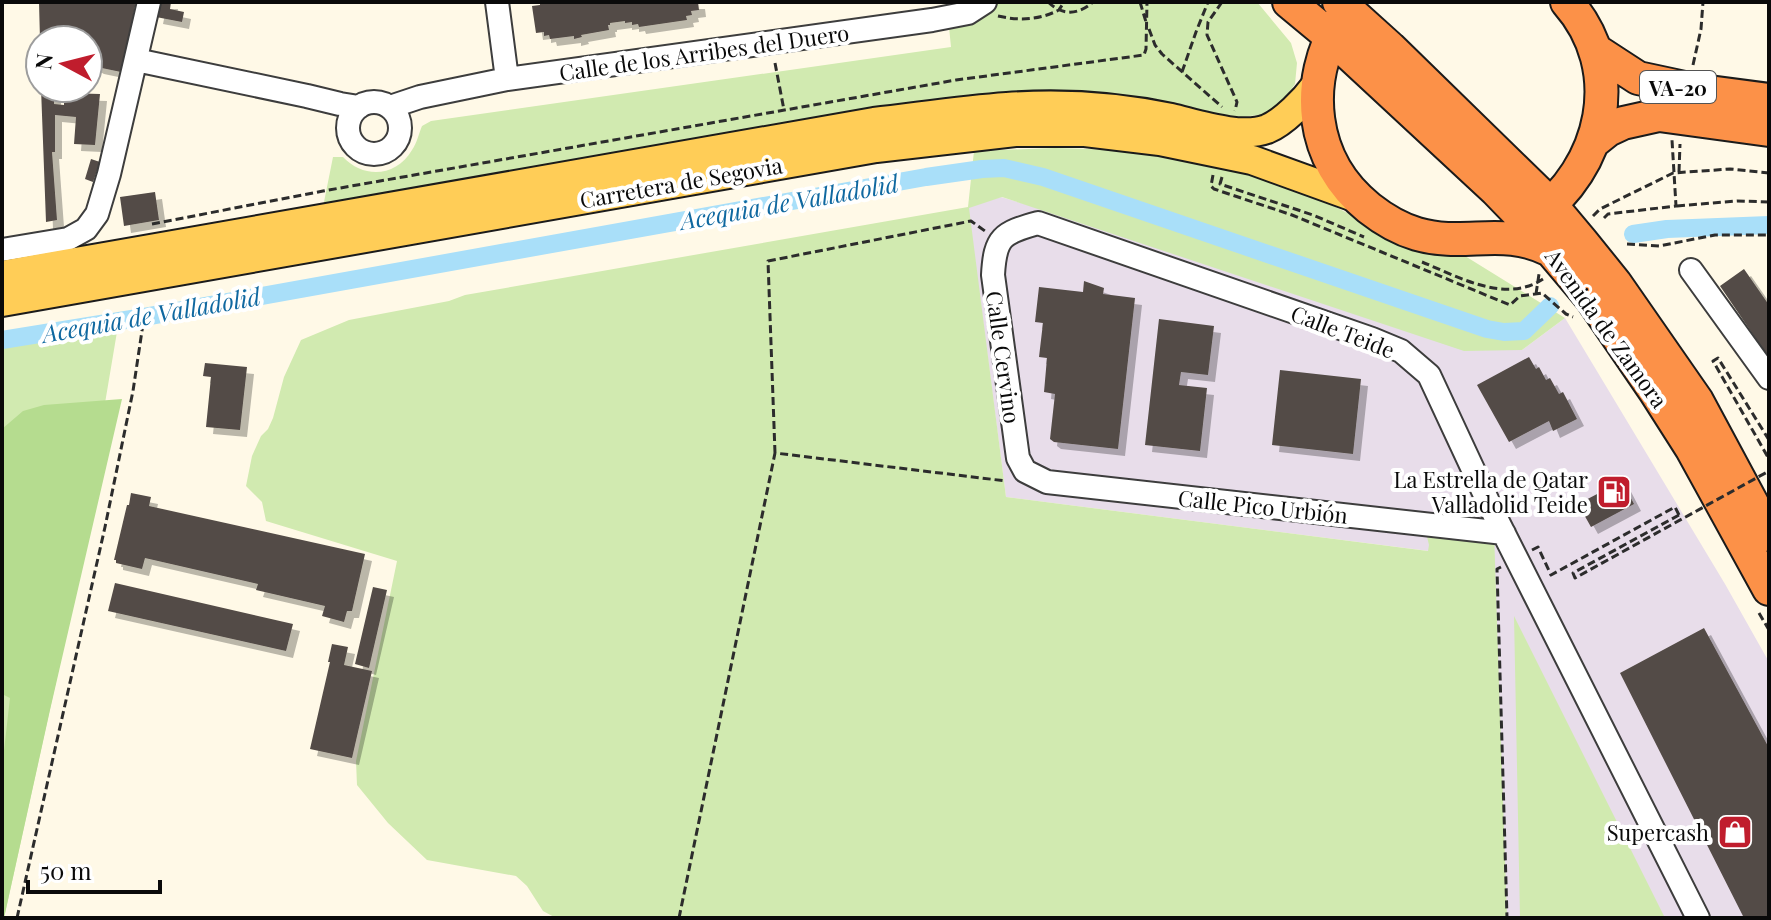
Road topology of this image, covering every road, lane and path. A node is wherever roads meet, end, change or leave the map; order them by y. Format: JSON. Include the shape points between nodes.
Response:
{"nodes":[{"id":1,"x":149,"y":2,"type":"edge"},
{"id":2,"x":497,"y":2,"type":"edge"},
{"id":3,"x":1048,"y":2,"type":"edge"},
{"id":4,"x":1064,"y":2,"type":"edge"},
{"id":5,"x":1093,"y":2,"type":"edge"},
{"id":6,"x":1140,"y":2,"type":"edge"},
{"id":7,"x":1147,"y":2,"type":"edge"},
{"id":8,"x":1208,"y":2,"type":"edge"},
{"id":9,"x":1222,"y":2,"type":"edge"},
{"id":10,"x":1269,"y":2,"type":"edge"},
{"id":11,"x":1289,"y":2,"type":"edge"},
{"id":12,"x":1703,"y":2,"type":"edge"},
{"id":13,"x":984,"y":3,"type":"edge"},
{"id":14,"x":1573,"y":6,"type":"edge"},
{"id":15,"x":1059,"y":10,"type":"junction"},
{"id":16,"x":1342,"y":12,"type":"edge"},
{"id":17,"x":1147,"y":25,"type":"junction"},
{"id":18,"x":771,"y":43,"type":"junction"},
{"id":19,"x":1595,"y":50,"type":"junction"},
{"id":20,"x":136,"y":60,"type":"junction"},
{"id":21,"x":1692,"y":71,"type":"dead end"},
{"id":22,"x":1182,"y":72,"type":"junction"},
{"id":23,"x":507,"y":79,"type":"junction"},
{"id":24,"x":1317,"y":81,"type":"junction"},
{"id":25,"x":1769,"y":100,"type":"edge"},
{"id":26,"x":349,"y":109,"type":"junction"},
{"id":27,"x":784,"y":110,"type":"junction"},
{"id":28,"x":1227,"y":111,"type":"dead end"},
{"id":29,"x":395,"y":115,"type":"junction"},
{"id":30,"x":1234,"y":116,"type":"dead end"},
{"id":31,"x":1674,"y":129,"type":"dead end"},
{"id":32,"x":1769,"y":130,"type":"edge"},
{"id":33,"x":1680,"y":133,"type":"dead end"},
{"id":34,"x":1587,"y":156,"type":"junction"},
{"id":35,"x":1214,"y":165,"type":"dead end"},
{"id":36,"x":1679,"y":172,"type":"junction"},
{"id":37,"x":1673,"y":173,"type":"junction"},
{"id":38,"x":1769,"y":173,"type":"edge"},
{"id":39,"x":1357,"y":198,"type":"junction"},
{"id":40,"x":1769,"y":202,"type":"edge"},
{"id":41,"x":1676,"y":206,"type":"junction"},
{"id":42,"x":1600,"y":209,"type":"dead end"},
{"id":43,"x":1539,"y":214,"type":"junction"},
{"id":44,"x":1604,"y":218,"type":"dead end"},
{"id":45,"x":140,"y":226,"type":"dead end"},
{"id":46,"x":1769,"y":235,"type":"edge"},
{"id":47,"x":1487,"y":237,"type":"junction"},
{"id":48,"x":1000,"y":242,"type":"junction"},
{"id":49,"x":1627,"y":244,"type":"dead end"},
{"id":50,"x":2,"y":250,"type":"edge"},
{"id":51,"x":1549,"y":258,"type":"junction"},
{"id":52,"x":1691,"y":270,"type":"dead end"},
{"id":53,"x":2,"y":275,"type":"edge"},
{"id":54,"x":1536,"y":294,"type":"junction"},
{"id":55,"x":2,"y":302,"type":"edge"},
{"id":56,"x":1579,"y":319,"type":"dead end"},
{"id":57,"x":143,"y":324,"type":"dead end"},
{"id":58,"x":1769,"y":378,"type":"edge"},
{"id":59,"x":1697,"y":401,"type":"junction"},
{"id":60,"x":1769,"y":440,"type":"edge"},
{"id":61,"x":775,"y":453,"type":"junction"},
{"id":62,"x":1769,"y":459,"type":"edge"},
{"id":63,"x":1025,"y":471,"type":"junction"},
{"id":64,"x":1769,"y":471,"type":"edge"},
{"id":65,"x":1504,"y":533,"type":"junction"},
{"id":66,"x":1769,"y":535,"type":"edge"},
{"id":67,"x":1517,"y":559,"type":"junction"},
{"id":68,"x":1769,"y":589,"type":"edge"},
{"id":69,"x":17,"y":918,"type":"edge"},
{"id":70,"x":679,"y":918,"type":"edge"},
{"id":71,"x":1507,"y":918,"type":"edge"},
{"id":72,"x":1698,"y":918,"type":"edge"}],
"edges":[{"from":1,"to":20,"type":"street"},
{"from":2,"to":23,"type":"street"},
{"from":3,"to":15,"type":"path"},
{"from":4,"to":15,"type":"path"},
{"from":5,"to":15,"type":"path","via":[[1077,12]]},
{"from":6,"to":17,"type":"path"},
{"from":7,"to":17,"type":"path"},
{"from":8,"to":22,"type":"path"},
{"from":9,"to":30,"type":"path","via":[[1208,22],[1207,35],[1237,102]]},
{"from":10,"to":24,"type":"highway","via":[[1301,38]]},
{"from":11,"to":16,"type":"highway","name":"Avenida de Zamora"},
{"from":12,"to":21,"type":"path"},
{"from":13,"to":15,"type":"path","via":[[998,16],[1021,20]]},
{"from":13,"to":18,"type":"street","name":"Calle de los Arribes del Duero","via":[[968,13]]},
{"from":14,"to":19,"type":"highway","number":"VA-20"},
{"from":16,"to":24,"type":"highway","number":"VA-20"},
{"from":16,"to":43,"type":"highway","name":"Avenida de Zamora","via":[[1496,190]]},
{"from":17,"to":22,"type":"path","via":[[1155,45]]},
{"from":17,"to":27,"type":"path","via":[[1144,55]]},
{"from":18,"to":23,"type":"street","name":"Calle de los Arribes del Duero"},
{"from":18,"to":27,"type":"path"},
{"from":19,"to":25,"type":"highway","number":"VA-20","via":[[1638,78]]},
{"from":19,"to":34,"type":"highway","number":"VA-20","via":[[1601,109]]},
{"from":20,"to":26,"type":"street"},
{"from":20,"to":50,"type":"street","via":[[97,214],[86,229],[68,239]]},
{"from":22,"to":28,"type":"path"},
{"from":23,"to":29,"type":"street","name":"Calle de los Arribes del Duero","via":[[420,97]]},
{"from":24,"to":39,"type":"highway","number":"VA-20","via":[[1316,104],[1328,154]]},
{"from":24,"to":53,"type":"main road","name":"Carretera de Segovia","via":[[1306,99],[1267,129],[1242,133],[1087,107],[1009,107],[874,122]]},
{"from":26,"to":29,"type":"street","via":[[374,102]]},
{"from":26,"to":29,"type":"street","via":[[348,135],[366,154],[392,148],[400,132]]},
{"from":27,"to":45,"type":"path"},
{"from":31,"to":37,"type":"path"},
{"from":32,"to":34,"type":"highway","number":"VA-20","via":[[1659,115],[1608,130]]},
{"from":33,"to":36,"type":"path"},
{"from":34,"to":43,"type":"highway","number":"VA-20"},
{"from":34,"to":59,"type":"highway","via":[[1581,192],[1588,220],[1656,317]]},
{"from":35,"to":54,"type":"path","via":[[1214,189],[1292,215],[1510,305],[1520,296]]},
{"from":36,"to":37,"type":"path"},
{"from":36,"to":38,"type":"path"},
{"from":37,"to":41,"type":"path"},
{"from":37,"to":42,"type":"path"},
{"from":39,"to":47,"type":"highway","number":"VA-20","via":[[1385,220],[1417,234],[1451,240]]},
{"from":39,"to":55,"type":"main road","name":"Carretera de Segovia","via":[[1252,160],[1160,141],[1085,132],[1015,132],[876,148]]},
{"from":40,"to":41,"type":"path"},
{"from":41,"to":44,"type":"path"},
{"from":43,"to":47,"type":"highway","number":"VA-20"},
{"from":43,"to":51,"type":"highway","name":"Avenida de Zamora"},
{"from":43,"to":59,"type":"highway","name":"Avenida de Zamora","via":[[1615,283]]},
{"from":46,"to":49,"type":"path","via":[[1715,235],[1659,246]]},
{"from":47,"to":51,"type":"highway","via":[[1535,242]]},
{"from":48,"to":61,"type":"path","via":[[971,221],[768,261]]},
{"from":48,"to":63,"type":"street","name":"Calle Cervino","via":[[993,275],[1018,458]]},
{"from":48,"to":65,"type":"street","name":"Calle Teide","via":[[1010,231],[1038,223],[1401,351],[1429,375]]},
{"from":51,"to":54,"type":"path","via":[[1537,276]]},
{"from":51,"to":68,"type":"highway","name":"Avenida de Zamora","via":[[1592,299],[1655,391]]},
{"from":52,"to":58,"type":"street"},
{"from":54,"to":56,"type":"path"},
{"from":57,"to":69,"type":"path","via":[[105,527]]},
{"from":59,"to":66,"type":"highway","name":"Avenida de Zamora"},
{"from":60,"to":62,"type":"path","via":[[1718,358],[1713,361]]},
{"from":61,"to":63,"type":"path","via":[[1004,482]]},
{"from":61,"to":70,"type":"path"},
{"from":63,"to":65,"type":"street","name":"Calle Pico Urbión","via":[[1047,482]]},
{"from":64,"to":67,"type":"path","bridge":true,"via":[[1575,578],[1573,573],[1679,515],[1675,507],[1551,575],[1538,547]]},
{"from":65,"to":67,"type":"street","name":"Calle Teide"},
{"from":67,"to":71,"type":"path","via":[[1497,569]]},
{"from":67,"to":72,"type":"street","name":"Calle Teide"}]}
